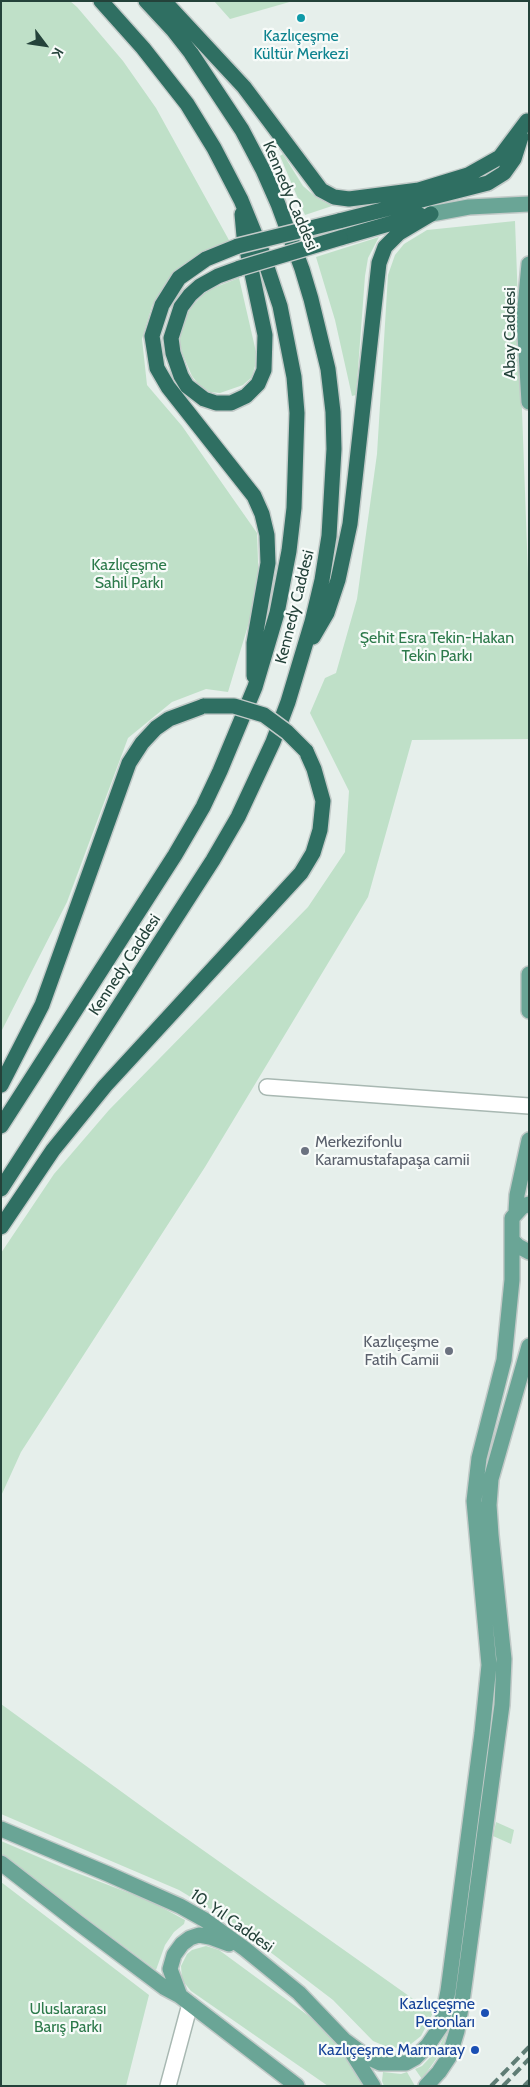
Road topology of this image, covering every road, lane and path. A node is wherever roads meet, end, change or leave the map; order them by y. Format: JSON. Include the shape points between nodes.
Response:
{"nodes":[{"id":1,"x":101,"y":1,"type":"edge"},
{"id":2,"x":146,"y":1,"type":"edge"},
{"id":3,"x":164,"y":1,"type":"edge"},
{"id":4,"x":528,"y":116,"type":"edge"},
{"id":5,"x":242,"y":200,"type":"junction"},
{"id":6,"x":529,"y":204,"type":"edge"},
{"id":7,"x":510,"y":206,"type":"junction"},
{"id":8,"x":529,"y":211,"type":"edge"},
{"id":9,"x":431,"y":214,"type":"junction"},
{"id":10,"x":529,"y":264,"type":"edge"},
{"id":11,"x":529,"y":402,"type":"edge"},
{"id":12,"x":302,"y":656,"type":"junction"},
{"id":13,"x":255,"y":687,"type":"junction"},
{"id":14,"x":529,"y":974,"type":"edge"},
{"id":15,"x":529,"y":1011,"type":"edge"},
{"id":16,"x":1,"y":1085,"type":"edge"},
{"id":17,"x":267,"y":1087,"type":"dead end"},
{"id":18,"x":529,"y":1106,"type":"edge"},
{"id":19,"x":1,"y":1126,"type":"edge"},
{"id":20,"x":529,"y":1140,"type":"edge"},
{"id":21,"x":1,"y":1189,"type":"edge"},
{"id":22,"x":523,"y":1208,"type":"edge"},
{"id":23,"x":1,"y":1227,"type":"edge"},
{"id":24,"x":513,"y":1241,"type":"junction"},
{"id":25,"x":529,"y":1252,"type":"edge"},
{"id":26,"x":529,"y":1346,"type":"edge"},
{"id":27,"x":1,"y":1829,"type":"edge"},
{"id":28,"x":1,"y":1862,"type":"edge"},
{"id":29,"x":245,"y":1949,"type":"junction"},
{"id":30,"x":185,"y":2000,"type":"junction"},
{"id":31,"x":344,"y":2040,"type":"junction"},
{"id":32,"x":298,"y":2085,"type":"edge"},
{"id":33,"x":168,"y":2086,"type":"edge"},
{"id":34,"x":373,"y":2086,"type":"edge"},
{"id":35,"x":426,"y":2086,"type":"edge"}],
"edges":[{"from":1,"to":5,"type":"highway","name":"Kennedy Caddesi","via":[[187,104]]},
{"from":2,"to":12,"type":"highway","name":"Kennedy Caddesi","via":[[173,30],[209,78],[264,170],[302,269],[319,327],[328,369],[332,412],[333,483],[322,580]]},
{"from":3,"to":4,"type":"highway","via":[[244,87],[322,190],[334,197],[349,199],[419,190],[468,175],[500,157]]},
{"from":4,"to":13,"type":"highway","bridge":true,"via":[[514,158],[504,173],[488,183],[238,246],[206,259],[179,278],[162,305],[152,336],[157,368],[168,387],[254,496],[262,514],[268,563],[254,643]]},
{"from":5,"to":9,"type":"highway","bridge":true,"via":[[244,236],[266,335],[264,370],[258,384],[246,396],[231,403],[216,403],[204,399],[187,386],[173,353],[171,338],[181,307],[200,286],[240,268],[340,238],[414,216]]},
{"from":5,"to":13,"type":"highway","name":"Kennedy Caddesi","via":[[280,306],[294,377],[297,413],[294,508],[289,551],[277,613]]},
{"from":6,"to":7,"type":"main road"},
{"from":7,"to":8,"type":"main road"},
{"from":7,"to":9,"type":"main road"},
{"from":9,"to":12,"type":"highway","via":[[399,233],[385,247],[378,263],[350,524],[327,613]]},
{"from":10,"to":11,"type":"main road","name":"Abay Caddesi","via":[[524,318]]},
{"from":12,"to":21,"type":"highway","name":"Kennedy Caddesi","via":[[273,742],[238,817]]},
{"from":13,"to":19,"type":"highway","name":"Kennedy Caddesi","via":[[220,771],[175,855]]},
{"from":14,"to":15,"type":"main road"},
{"from":16,"to":23,"type":"highway","bridge":true,"via":[[42,1004],[129,763],[142,743],[169,719],[204,706],[234,706],[264,715],[287,732],[306,751],[323,801],[320,830],[313,853],[301,873],[111,1079],[54,1150]]},
{"from":17,"to":18,"type":"street"},
{"from":20,"to":22,"type":"main road","via":[[517,1195]]},
{"from":22,"to":24,"type":"main road","via":[[512,1218]]},
{"from":24,"to":25,"type":"main road"},
{"from":24,"to":31,"type":"main road","via":[[504,1360],[478,1458],[474,1502],[489,1665],[441,2026],[415,2058],[406,2063],[380,2063]]},
{"from":26,"to":35,"type":"main road","via":[[490,1488],[491,1535],[504,1659],[502,1705],[462,2002],[449,2057]]},
{"from":27,"to":29,"type":"main road","name":"10. Yıl Caddesi","via":[[180,1906]]},
{"from":28,"to":30,"type":"main road","via":[[164,1988]]},
{"from":29,"to":30,"type":"main road","via":[[200,1936],[182,1944],[171,1962],[172,1978]]},
{"from":29,"to":31,"type":"main road","name":"10. Yıl Caddesi","via":[[299,1993]]},
{"from":30,"to":32,"type":"main road"},
{"from":30,"to":33,"type":"street"},
{"from":31,"to":34,"type":"main road","name":"10. Yıl Caddesi"}]}
